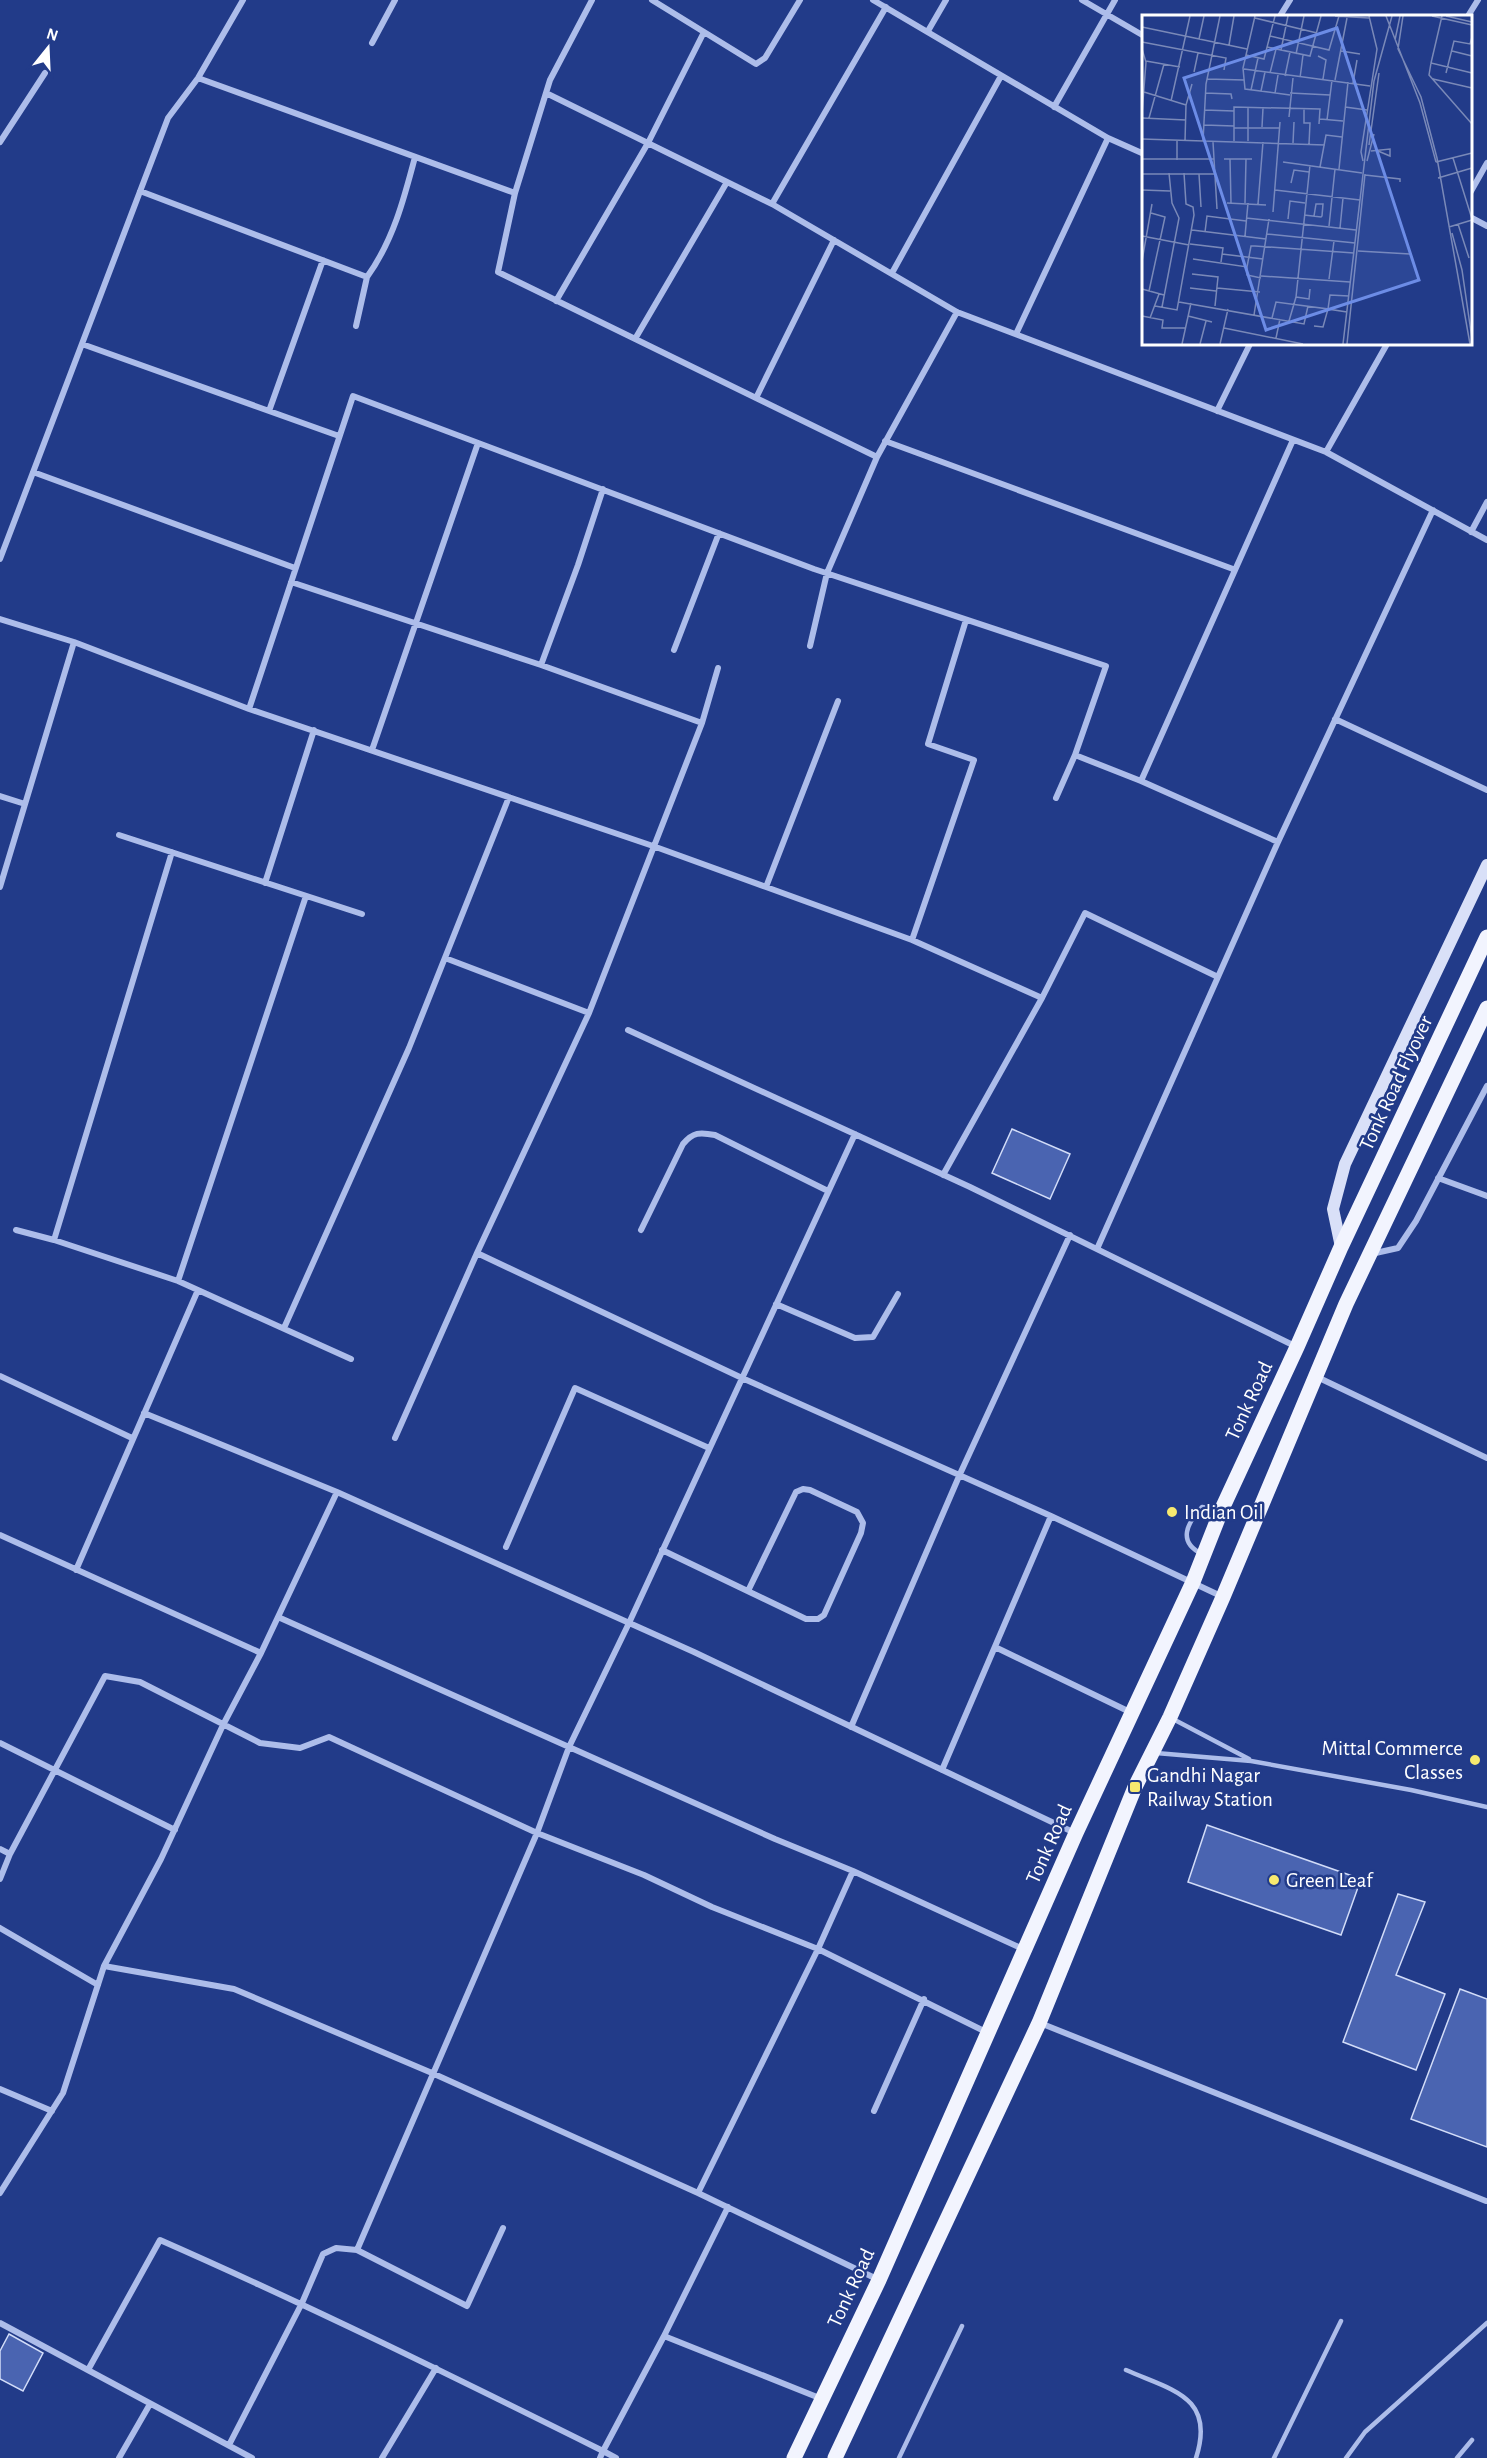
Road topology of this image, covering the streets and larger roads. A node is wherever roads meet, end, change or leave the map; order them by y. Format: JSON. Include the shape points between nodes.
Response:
{"nodes":[{"id":1,"x":243,"y":0,"type":"edge"},
{"id":2,"x":395,"y":0,"type":"edge"},
{"id":3,"x":592,"y":0,"type":"edge"},
{"id":4,"x":652,"y":0,"type":"edge"},
{"id":5,"x":800,"y":0,"type":"edge"},
{"id":6,"x":873,"y":0,"type":"edge"},
{"id":7,"x":946,"y":0,"type":"edge"},
{"id":8,"x":1082,"y":0,"type":"edge"},
{"id":9,"x":1115,"y":0,"type":"edge"},
{"id":10,"x":1290,"y":0,"type":"edge"},
{"id":11,"x":1478,"y":0,"type":"edge"},
{"id":12,"x":886,"y":7,"type":"junction"},
{"id":13,"x":1107,"y":14,"type":"junction"},
{"id":14,"x":1281,"y":15,"type":"edge"},
{"id":15,"x":1469,"y":15,"type":"edge"},
{"id":16,"x":928,"y":31,"type":"junction"},
{"id":17,"x":704,"y":32,"type":"junction"},
{"id":18,"x":1142,"y":35,"type":"edge"},
{"id":19,"x":372,"y":43,"type":"dead end"},
{"id":20,"x":45,"y":73,"type":"dead end"},
{"id":21,"x":1001,"y":76,"type":"junction"},
{"id":22,"x":198,"y":78,"type":"junction"},
{"id":23,"x":546,"y":93,"type":"junction"},
{"id":24,"x":1054,"y":107,"type":"junction"},
{"id":25,"x":1108,"y":138,"type":"junction"},
{"id":26,"x":0,"y":142,"type":"edge"},
{"id":27,"x":648,"y":143,"type":"junction"},
{"id":28,"x":1142,"y":154,"type":"edge"},
{"id":29,"x":415,"y":157,"type":"junction"},
{"id":30,"x":1487,"y":163,"type":"edge"},
{"id":31,"x":727,"y":182,"type":"junction"},
{"id":32,"x":1472,"y":189,"type":"edge"},
{"id":33,"x":140,"y":191,"type":"junction"},
{"id":34,"x":515,"y":193,"type":"junction"},
{"id":35,"x":772,"y":204,"type":"junction"},
{"id":36,"x":1472,"y":218,"type":"edge"},
{"id":37,"x":1487,"y":226,"type":"edge"},
{"id":38,"x":834,"y":240,"type":"junction"},
{"id":39,"x":323,"y":261,"type":"junction"},
{"id":40,"x":892,"y":273,"type":"junction"},
{"id":41,"x":367,"y":277,"type":"junction"},
{"id":42,"x":556,"y":301,"type":"junction"},
{"id":43,"x":957,"y":312,"type":"junction"},
{"id":44,"x":356,"y":326,"type":"dead end"},
{"id":45,"x":1016,"y":334,"type":"junction"},
{"id":46,"x":635,"y":339,"type":"junction"},
{"id":47,"x":82,"y":344,"type":"junction"},
{"id":48,"x":1250,"y":345,"type":"edge"},
{"id":49,"x":1385,"y":345,"type":"edge"},
{"id":50,"x":756,"y":398,"type":"junction"},
{"id":51,"x":269,"y":411,"type":"junction"},
{"id":52,"x":1217,"y":411,"type":"junction"},
{"id":53,"x":339,"y":436,"type":"junction"},
{"id":54,"x":1293,"y":440,"type":"junction"},
{"id":55,"x":885,"y":441,"type":"junction"},
{"id":56,"x":478,"y":443,"type":"junction"},
{"id":57,"x":1326,"y":452,"type":"junction"},
{"id":58,"x":877,"y":457,"type":"junction"},
{"id":59,"x":33,"y":472,"type":"junction"},
{"id":60,"x":603,"y":489,"type":"junction"},
{"id":61,"x":1487,"y":502,"type":"edge"},
{"id":62,"x":1433,"y":510,"type":"junction"},
{"id":63,"x":1471,"y":532,"type":"junction"},
{"id":64,"x":719,"y":533,"type":"junction"},
{"id":65,"x":1487,"y":540,"type":"edge"},
{"id":66,"x":0,"y":560,"type":"edge"},
{"id":67,"x":295,"y":567,"type":"junction"},
{"id":68,"x":1233,"y":569,"type":"junction"},
{"id":69,"x":827,"y":573,"type":"junction"},
{"id":70,"x":291,"y":582,"type":"junction"},
{"id":71,"x":0,"y":619,"type":"edge"},
{"id":72,"x":966,"y":620,"type":"junction"},
{"id":73,"x":416,"y":622,"type":"junction"},
{"id":74,"x":74,"y":642,"type":"junction"},
{"id":75,"x":810,"y":646,"type":"dead end"},
{"id":76,"x":674,"y":650,"type":"dead end"},
{"id":77,"x":541,"y":665,"type":"junction"},
{"id":78,"x":718,"y":668,"type":"dead end"},
{"id":79,"x":838,"y":700,"type":"dead end"},
{"id":80,"x":249,"y":708,"type":"junction"},
{"id":81,"x":1335,"y":719,"type":"junction"},
{"id":82,"x":702,"y":723,"type":"junction"},
{"id":83,"x":314,"y":730,"type":"junction"},
{"id":84,"x":372,"y":750,"type":"junction"},
{"id":85,"x":1075,"y":756,"type":"junction"},
{"id":86,"x":1141,"y":780,"type":"junction"},
{"id":87,"x":1487,"y":790,"type":"edge"},
{"id":88,"x":0,"y":796,"type":"edge"},
{"id":89,"x":509,"y":797,"type":"junction"},
{"id":90,"x":1056,"y":798,"type":"dead end"},
{"id":91,"x":25,"y":804,"type":"junction"},
{"id":92,"x":119,"y":835,"type":"dead end"},
{"id":93,"x":1278,"y":842,"type":"junction"},
{"id":94,"x":653,"y":846,"type":"junction"},
{"id":95,"x":172,"y":852,"type":"junction"},
{"id":96,"x":1487,"y":865,"type":"edge"},
{"id":97,"x":265,"y":883,"type":"junction"},
{"id":98,"x":0,"y":887,"type":"edge"},
{"id":99,"x":766,"y":887,"type":"junction"},
{"id":100,"x":306,"y":896,"type":"junction"},
{"id":101,"x":362,"y":914,"type":"dead end"},
{"id":102,"x":1487,"y":937,"type":"edge"},
{"id":103,"x":912,"y":940,"type":"junction"},
{"id":104,"x":445,"y":958,"type":"junction"},
{"id":105,"x":1218,"y":977,"type":"junction"},
{"id":106,"x":1042,"y":998,"type":"junction"},
{"id":107,"x":1487,"y":1008,"type":"edge"},
{"id":108,"x":590,"y":1013,"type":"junction"},
{"id":109,"x":628,"y":1030,"type":"dead end"},
{"id":110,"x":1487,"y":1086,"type":"edge"},
{"id":111,"x":855,"y":1134,"type":"junction"},
{"id":112,"x":943,"y":1174,"type":"junction"},
{"id":113,"x":1438,"y":1178,"type":"junction"},
{"id":114,"x":828,"y":1191,"type":"junction"},
{"id":115,"x":1487,"y":1196,"type":"edge"},
{"id":116,"x":16,"y":1230,"type":"dead end"},
{"id":117,"x":641,"y":1230,"type":"dead end"},
{"id":118,"x":1070,"y":1235,"type":"junction"},
{"id":119,"x":54,"y":1240,"type":"junction"},
{"id":120,"x":1341,"y":1247,"type":"junction"},
{"id":121,"x":1097,"y":1249,"type":"junction"},
{"id":122,"x":477,"y":1253,"type":"junction"},
{"id":123,"x":1368,"y":1254,"type":"junction"},
{"id":124,"x":178,"y":1281,"type":"junction"},
{"id":125,"x":198,"y":1290,"type":"junction"},
{"id":126,"x":898,"y":1294,"type":"dead end"},
{"id":127,"x":776,"y":1304,"type":"junction"},
{"id":128,"x":284,"y":1328,"type":"junction"},
{"id":129,"x":1297,"y":1347,"type":"junction"},
{"id":130,"x":351,"y":1359,"type":"dead end"},
{"id":131,"x":0,"y":1376,"type":"edge"},
{"id":132,"x":1314,"y":1376,"type":"junction"},
{"id":133,"x":742,"y":1378,"type":"junction"},
{"id":134,"x":144,"y":1413,"type":"junction"},
{"id":135,"x":132,"y":1438,"type":"junction"},
{"id":136,"x":395,"y":1438,"type":"dead end"},
{"id":137,"x":709,"y":1448,"type":"junction"},
{"id":138,"x":1487,"y":1458,"type":"edge"},
{"id":139,"x":960,"y":1474,"type":"junction"},
{"id":140,"x":337,"y":1492,"type":"junction"},
{"id":141,"x":1051,"y":1516,"type":"junction"},
{"id":142,"x":0,"y":1535,"type":"edge"},
{"id":143,"x":506,"y":1547,"type":"dead end"},
{"id":144,"x":662,"y":1550,"type":"junction"},
{"id":145,"x":76,"y":1570,"type":"junction"},
{"id":146,"x":1193,"y":1582,"type":"junction"},
{"id":147,"x":748,"y":1591,"type":"junction"},
{"id":148,"x":1222,"y":1597,"type":"junction"},
{"id":149,"x":278,"y":1617,"type":"junction"},
{"id":150,"x":628,"y":1623,"type":"junction"},
{"id":151,"x":995,"y":1647,"type":"junction"},
{"id":152,"x":261,"y":1653,"type":"junction"},
{"id":153,"x":1132,"y":1713,"type":"junction"},
{"id":154,"x":223,"y":1725,"type":"junction"},
{"id":155,"x":851,"y":1727,"type":"junction"},
{"id":156,"x":0,"y":1743,"type":"edge"},
{"id":157,"x":568,"y":1747,"type":"junction"},
{"id":158,"x":53,"y":1769,"type":"junction"},
{"id":159,"x":942,"y":1770,"type":"junction"},
{"id":160,"x":175,"y":1830,"type":"junction"},
{"id":161,"x":537,"y":1833,"type":"junction"},
{"id":162,"x":1076,"y":1833,"type":"junction"},
{"id":163,"x":0,"y":1849,"type":"edge"},
{"id":164,"x":10,"y":1854,"type":"junction"},
{"id":165,"x":853,"y":1871,"type":"junction"},
{"id":166,"x":0,"y":1879,"type":"edge"},
{"id":167,"x":0,"y":1928,"type":"edge"},
{"id":168,"x":818,"y":1949,"type":"junction"},
{"id":169,"x":1025,"y":1950,"type":"junction"},
{"id":170,"x":104,"y":1966,"type":"junction"},
{"id":171,"x":98,"y":1985,"type":"junction"},
{"id":172,"x":924,"y":1999,"type":"junction"},
{"id":173,"x":1039,"y":2023,"type":"junction"},
{"id":174,"x":989,"y":2034,"type":"junction"},
{"id":175,"x":432,"y":2073,"type":"junction"},
{"id":176,"x":0,"y":2089,"type":"edge"},
{"id":177,"x":52,"y":2111,"type":"junction"},
{"id":178,"x":874,"y":2111,"type":"dead end"},
{"id":179,"x":0,"y":2193,"type":"edge"},
{"id":180,"x":698,"y":2193,"type":"junction"},
{"id":181,"x":1486,"y":2201,"type":"edge"},
{"id":182,"x":728,"y":2207,"type":"junction"},
{"id":183,"x":503,"y":2228,"type":"dead end"},
{"id":184,"x":357,"y":2250,"type":"junction"},
{"id":185,"x":879,"y":2280,"type":"junction"},
{"id":186,"x":302,"y":2303,"type":"junction"},
{"id":187,"x":0,"y":2323,"type":"edge"},
{"id":188,"x":664,"y":2336,"type":"junction"},
{"id":189,"x":436,"y":2368,"type":"junction"},
{"id":190,"x":88,"y":2370,"type":"junction"},
{"id":191,"x":822,"y":2399,"type":"junction"},
{"id":192,"x":150,"y":2404,"type":"junction"},
{"id":193,"x":229,"y":2445,"type":"junction"},
{"id":194,"x":601,"y":2455,"type":"edge"},
{"id":195,"x":119,"y":2458,"type":"edge"},
{"id":196,"x":252,"y":2458,"type":"edge"},
{"id":197,"x":382,"y":2458,"type":"edge"},
{"id":198,"x":616,"y":2458,"type":"edge"},
{"id":199,"x":794,"y":2458,"type":"edge"},
{"id":200,"x":836,"y":2458,"type":"edge"}],
"edges":[{"from":1,"to":22,"type":"street"},
{"from":2,"to":19,"type":"street"},
{"from":3,"to":23,"type":"street"},
{"from":4,"to":17,"type":"street"},
{"from":5,"to":17,"type":"street","via":[[765,58],[756,64]]},
{"from":6,"to":12,"type":"street"},
{"from":7,"to":16,"type":"street"},
{"from":8,"to":13,"type":"street"},
{"from":9,"to":13,"type":"street"},
{"from":10,"to":14,"type":"street"},
{"from":11,"to":15,"type":"street"},
{"from":12,"to":16,"type":"street"},
{"from":12,"to":35,"type":"street"},
{"from":13,"to":18,"type":"street"},
{"from":13,"to":24,"type":"street"},
{"from":16,"to":21,"type":"street"},
{"from":17,"to":27,"type":"street"},
{"from":20,"to":26,"type":"street"},
{"from":21,"to":24,"type":"street"},
{"from":21,"to":40,"type":"street"},
{"from":22,"to":29,"type":"street"},
{"from":22,"to":33,"type":"street","via":[[168,118]]},
{"from":23,"to":27,"type":"street"},
{"from":23,"to":34,"type":"street"},
{"from":24,"to":25,"type":"street"},
{"from":25,"to":28,"type":"street"},
{"from":25,"to":45,"type":"street"},
{"from":27,"to":31,"type":"street"},
{"from":27,"to":42,"type":"street"},
{"from":29,"to":34,"type":"street"},
{"from":29,"to":41,"type":"street","via":[[383,255]]},
{"from":30,"to":32,"type":"street"},
{"from":31,"to":35,"type":"street"},
{"from":31,"to":46,"type":"street"},
{"from":33,"to":39,"type":"street"},
{"from":33,"to":47,"type":"street"},
{"from":34,"to":42,"type":"street","via":[[498,272]]},
{"from":35,"to":38,"type":"street"},
{"from":36,"to":37,"type":"street"},
{"from":38,"to":40,"type":"street"},
{"from":38,"to":50,"type":"street"},
{"from":39,"to":41,"type":"street"},
{"from":39,"to":51,"type":"street"},
{"from":40,"to":43,"type":"street"},
{"from":41,"to":44,"type":"street"},
{"from":42,"to":46,"type":"street"},
{"from":43,"to":45,"type":"street"},
{"from":43,"to":55,"type":"street"},
{"from":45,"to":52,"type":"street"},
{"from":46,"to":50,"type":"street"},
{"from":47,"to":51,"type":"street"},
{"from":47,"to":59,"type":"street"},
{"from":48,"to":52,"type":"street"},
{"from":49,"to":57,"type":"street"},
{"from":50,"to":58,"type":"street"},
{"from":51,"to":53,"type":"street"},
{"from":52,"to":54,"type":"street"},
{"from":53,"to":56,"type":"street","via":[[352,396]]},
{"from":53,"to":67,"type":"street"},
{"from":54,"to":57,"type":"street"},
{"from":54,"to":68,"type":"street"},
{"from":55,"to":58,"type":"street"},
{"from":55,"to":68,"type":"street"},
{"from":56,"to":60,"type":"street"},
{"from":56,"to":73,"type":"street"},
{"from":57,"to":62,"type":"street"},
{"from":58,"to":69,"type":"street"},
{"from":59,"to":66,"type":"street"},
{"from":59,"to":67,"type":"street"},
{"from":60,"to":64,"type":"street"},
{"from":60,"to":77,"type":"street"},
{"from":61,"to":63,"type":"street"},
{"from":62,"to":63,"type":"street"},
{"from":62,"to":81,"type":"street"},
{"from":63,"to":65,"type":"street"},
{"from":64,"to":69,"type":"street"},
{"from":64,"to":76,"type":"street"},
{"from":67,"to":70,"type":"street"},
{"from":68,"to":86,"type":"street"},
{"from":69,"to":72,"type":"street"},
{"from":69,"to":75,"type":"street"},
{"from":70,"to":73,"type":"street"},
{"from":70,"to":80,"type":"street"},
{"from":71,"to":74,"type":"street"},
{"from":72,"to":85,"type":"street","via":[[1106,666]]},
{"from":72,"to":103,"type":"street","via":[[928,744],[974,760]]},
{"from":73,"to":77,"type":"street"},
{"from":73,"to":84,"type":"street"},
{"from":74,"to":80,"type":"street"},
{"from":74,"to":91,"type":"street"},
{"from":77,"to":82,"type":"street"},
{"from":78,"to":82,"type":"street"},
{"from":79,"to":99,"type":"street"},
{"from":80,"to":83,"type":"street"},
{"from":81,"to":87,"type":"street"},
{"from":81,"to":93,"type":"street"},
{"from":82,"to":94,"type":"street"},
{"from":83,"to":84,"type":"street"},
{"from":83,"to":97,"type":"street"},
{"from":84,"to":89,"type":"street"},
{"from":85,"to":86,"type":"street"},
{"from":85,"to":90,"type":"street"},
{"from":86,"to":93,"type":"street"},
{"from":88,"to":91,"type":"street"},
{"from":89,"to":94,"type":"street"},
{"from":89,"to":104,"type":"street"},
{"from":91,"to":98,"type":"street"},
{"from":92,"to":95,"type":"street"},
{"from":93,"to":105,"type":"street"},
{"from":94,"to":99,"type":"street"},
{"from":94,"to":108,"type":"street"},
{"from":95,"to":97,"type":"street"},
{"from":95,"to":119,"type":"street"},
{"from":96,"to":120,"type":"street","via":[[1345,1164],[1333,1209]]},
{"from":97,"to":100,"type":"street"},
{"from":99,"to":103,"type":"street"},
{"from":100,"to":101,"type":"street"},
{"from":100,"to":124,"type":"street"},
{"from":102,"to":120,"type":"main road","name":"Tonk Road Flyover"},
{"from":103,"to":106,"type":"street"},
{"from":104,"to":108,"type":"street"},
{"from":104,"to":128,"type":"street"},
{"from":105,"to":106,"type":"street","via":[[1085,913]]},
{"from":105,"to":121,"type":"street"},
{"from":106,"to":112,"type":"street"},
{"from":107,"to":123,"type":"main road"},
{"from":108,"to":122,"type":"street"},
{"from":109,"to":111,"type":"street"},
{"from":110,"to":113,"type":"street"},
{"from":111,"to":112,"type":"street"},
{"from":111,"to":114,"type":"street"},
{"from":112,"to":118,"type":"street"},
{"from":113,"to":115,"type":"street"},
{"from":113,"to":123,"type":"street","via":[[1398,1248]]},
{"from":114,"to":117,"type":"street","via":[[715,1135],[701,1132],[691,1135],[683,1144]]},
{"from":114,"to":127,"type":"street"},
{"from":116,"to":119,"type":"street"},
{"from":118,"to":121,"type":"street"},
{"from":118,"to":139,"type":"street"},
{"from":119,"to":124,"type":"street"},
{"from":120,"to":129,"type":"main road","name":"Tonk Road"},
{"from":121,"to":129,"type":"street"},
{"from":122,"to":133,"type":"street"},
{"from":122,"to":136,"type":"street"},
{"from":123,"to":132,"type":"main road"},
{"from":124,"to":125,"type":"street"},
{"from":125,"to":128,"type":"street"},
{"from":125,"to":134,"type":"street"},
{"from":126,"to":127,"type":"street","via":[[873,1337],[865,1338],[855,1338]]},
{"from":127,"to":133,"type":"street"},
{"from":128,"to":130,"type":"street"},
{"from":129,"to":146,"type":"main road","name":"Tonk Road","via":[[1221,1511]]},
{"from":131,"to":135,"type":"street"},
{"from":132,"to":138,"type":"street"},
{"from":132,"to":148,"type":"main road"},
{"from":133,"to":137,"type":"street"},
{"from":133,"to":139,"type":"street"},
{"from":134,"to":135,"type":"street"},
{"from":134,"to":140,"type":"street"},
{"from":135,"to":145,"type":"street"},
{"from":137,"to":143,"type":"street","via":[[575,1388]]},
{"from":137,"to":144,"type":"street"},
{"from":139,"to":141,"type":"street"},
{"from":139,"to":155,"type":"street"},
{"from":140,"to":149,"type":"street"},
{"from":140,"to":150,"type":"street"},
{"from":141,"to":146,"type":"street"},
{"from":141,"to":151,"type":"street"},
{"from":142,"to":145,"type":"street"},
{"from":144,"to":147,"type":"street"},
{"from":144,"to":150,"type":"street"},
{"from":145,"to":152,"type":"street"},
{"from":146,"to":148,"type":"street"},
{"from":146,"to":153,"type":"main road","name":"Tonk Road"},
{"from":147,"to":147,"type":"street","via":[[806,1619],[824,1615],[861,1533],[863,1523],[857,1512],[810,1490],[796,1492]]},
{"from":148,"to":173,"type":"main road","via":[[1135,1787]]},
{"from":149,"to":152,"type":"street"},
{"from":149,"to":157,"type":"street"},
{"from":150,"to":155,"type":"street"},
{"from":150,"to":157,"type":"street"},
{"from":151,"to":153,"type":"street"},
{"from":151,"to":159,"type":"street"},
{"from":152,"to":154,"type":"street"},
{"from":153,"to":162,"type":"main road","name":"Tonk Road"},
{"from":154,"to":158,"type":"street","via":[[140,1682],[105,1676]]},
{"from":154,"to":160,"type":"street"},
{"from":154,"to":161,"type":"street","via":[[260,1743],[300,1748],[329,1737]]},
{"from":155,"to":159,"type":"street"},
{"from":156,"to":158,"type":"street"},
{"from":157,"to":161,"type":"street"},
{"from":157,"to":165,"type":"street"},
{"from":158,"to":160,"type":"street"},
{"from":158,"to":164,"type":"street"},
{"from":159,"to":162,"type":"street"},
{"from":160,"to":170,"type":"street"},
{"from":161,"to":168,"type":"street"},
{"from":161,"to":175,"type":"street"},
{"from":162,"to":169,"type":"main road","name":"Tonk Road"},
{"from":163,"to":164,"type":"street"},
{"from":164,"to":166,"type":"street"},
{"from":165,"to":168,"type":"street"},
{"from":165,"to":169,"type":"street"},
{"from":167,"to":171,"type":"street"},
{"from":168,"to":172,"type":"street"},
{"from":168,"to":180,"type":"street"},
{"from":169,"to":174,"type":"main road","name":"Tonk Road"},
{"from":170,"to":171,"type":"street"},
{"from":170,"to":175,"type":"street","via":[[234,1989]]},
{"from":171,"to":177,"type":"street","via":[[63,2093]]},
{"from":172,"to":174,"type":"street"},
{"from":172,"to":178,"type":"street"},
{"from":173,"to":181,"type":"street"},
{"from":173,"to":200,"type":"main road"},
{"from":174,"to":185,"type":"main road","name":"Tonk Road"},
{"from":175,"to":180,"type":"street"},
{"from":175,"to":184,"type":"street"},
{"from":176,"to":177,"type":"street"},
{"from":177,"to":179,"type":"street"},
{"from":180,"to":182,"type":"street"},
{"from":182,"to":185,"type":"street"},
{"from":182,"to":188,"type":"street"},
{"from":183,"to":184,"type":"street","via":[[467,2306]]},
{"from":184,"to":186,"type":"street","via":[[336,2248],[324,2254]]},
{"from":185,"to":191,"type":"main road","name":"Tonk Road"},
{"from":186,"to":189,"type":"street"},
{"from":186,"to":190,"type":"street","via":[[160,2240]]},
{"from":186,"to":193,"type":"street"},
{"from":187,"to":190,"type":"street"},
{"from":188,"to":191,"type":"street"},
{"from":188,"to":194,"type":"street"},
{"from":189,"to":194,"type":"street"},
{"from":189,"to":197,"type":"street"},
{"from":190,"to":192,"type":"street"},
{"from":191,"to":199,"type":"main road","name":"Tonk Road"},
{"from":192,"to":193,"type":"street"},
{"from":192,"to":195,"type":"street"},
{"from":193,"to":196,"type":"street"},
{"from":194,"to":198,"type":"street"}]}
